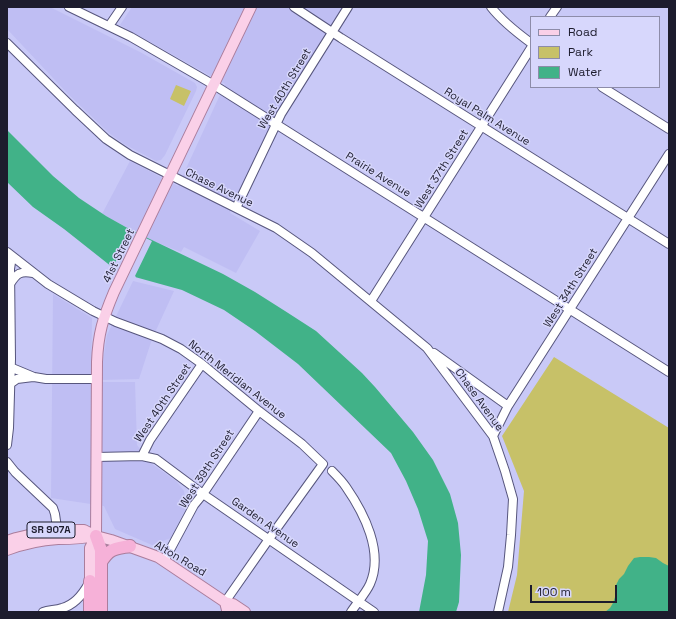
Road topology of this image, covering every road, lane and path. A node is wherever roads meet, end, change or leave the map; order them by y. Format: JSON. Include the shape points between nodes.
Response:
{"nodes":[{"id":1,"x":69,"y":7,"type":"edge"},
{"id":2,"x":122,"y":7,"type":"edge"},
{"id":3,"x":251,"y":7,"type":"edge"},
{"id":4,"x":294,"y":7,"type":"edge"},
{"id":5,"x":348,"y":7,"type":"edge"},
{"id":6,"x":491,"y":7,"type":"edge"},
{"id":7,"x":557,"y":7,"type":"edge"},
{"id":8,"x":551,"y":16,"type":"edge"},
{"id":9,"x":109,"y":26,"type":"junction"},
{"id":10,"x":332,"y":32,"type":"junction"},
{"id":11,"x":530,"y":42,"type":"edge"},
{"id":12,"x":7,"y":44,"type":"edge"},
{"id":13,"x":530,"y":50,"type":"edge"},
{"id":14,"x":214,"y":84,"type":"junction"},
{"id":15,"x":604,"y":88,"type":"edge"},
{"id":16,"x":276,"y":124,"type":"junction"},
{"id":17,"x":482,"y":127,"type":"junction"},
{"id":18,"x":669,"y":129,"type":"edge"},
{"id":19,"x":669,"y":154,"type":"edge"},
{"id":20,"x":170,"y":176,"type":"junction"},
{"id":21,"x":236,"y":208,"type":"junction"},
{"id":22,"x":424,"y":217,"type":"junction"},
{"id":23,"x":628,"y":218,"type":"junction"},
{"id":24,"x":669,"y":244,"type":"edge"},
{"id":25,"x":9,"y":254,"type":"edge"},
{"id":26,"x":34,"y":273,"type":"junction"},
{"id":27,"x":10,"y":285,"type":"junction"},
{"id":28,"x":372,"y":302,"type":"junction"},
{"id":29,"x":570,"y":310,"type":"junction"},
{"id":30,"x":104,"y":316,"type":"junction"},
{"id":31,"x":427,"y":348,"type":"junction"},
{"id":32,"x":202,"y":364,"type":"junction"},
{"id":33,"x":10,"y":367,"type":"junction"},
{"id":34,"x":669,"y":372,"type":"edge"},
{"id":35,"x":34,"y":377,"type":"junction"},
{"id":36,"x":96,"y":379,"type":"junction"},
{"id":37,"x":10,"y":384,"type":"junction"},
{"id":38,"x":508,"y":406,"type":"junction"},
{"id":39,"x":259,"y":411,"type":"junction"},
{"id":40,"x":8,"y":436,"type":"edge"},
{"id":41,"x":493,"y":436,"type":"junction"},
{"id":42,"x":7,"y":446,"type":"edge"},
{"id":43,"x":7,"y":454,"type":"edge"},
{"id":44,"x":142,"y":456,"type":"junction"},
{"id":45,"x":7,"y":457,"type":"edge"},
{"id":46,"x":96,"y":457,"type":"junction"},
{"id":47,"x":7,"y":462,"type":"edge"},
{"id":48,"x":11,"y":470,"type":"edge"},
{"id":49,"x":332,"y":471,"type":"dead end"},
{"id":50,"x":203,"y":494,"type":"junction"},
{"id":51,"x":58,"y":534,"type":"junction"},
{"id":52,"x":96,"y":536,"type":"junction"},
{"id":53,"x":269,"y":539,"type":"junction"},
{"id":54,"x":7,"y":541,"type":"edge"},
{"id":55,"x":130,"y":546,"type":"junction"},
{"id":56,"x":7,"y":550,"type":"edge"},
{"id":57,"x":164,"y":561,"type":"junction"},
{"id":58,"x":101,"y":562,"type":"junction"},
{"id":59,"x":90,"y":581,"type":"junction"},
{"id":60,"x":359,"y":601,"type":"junction"},
{"id":61,"x":227,"y":607,"type":"edge"},
{"id":62,"x":43,"y":612,"type":"edge"},
{"id":63,"x":90,"y":612,"type":"edge"},
{"id":64,"x":101,"y":612,"type":"edge"},
{"id":65,"x":245,"y":612,"type":"edge"},
{"id":66,"x":351,"y":612,"type":"edge"},
{"id":67,"x":374,"y":612,"type":"edge"},
{"id":68,"x":498,"y":612,"type":"edge"}],
"edges":[{"from":1,"to":9,"type":"street","name":"Prairie Avenue"},
{"from":2,"to":9,"type":"street"},
{"from":3,"to":14,"type":"main road","name":"41st Street"},
{"from":4,"to":10,"type":"street","name":"Royal Palm Avenue"},
{"from":5,"to":10,"type":"street","name":"West 40th Street"},
{"from":6,"to":11,"type":"street"},
{"from":7,"to":8,"type":"street"},
{"from":9,"to":14,"type":"street","name":"Prairie Avenue"},
{"from":10,"to":16,"type":"street","name":"West 40th Street"},
{"from":10,"to":17,"type":"street","name":"Royal Palm Avenue"},
{"from":12,"to":20,"type":"street","name":"Chase Avenue","via":[[106,139]]},
{"from":13,"to":17,"type":"street","name":"West 37th Street"},
{"from":14,"to":16,"type":"street","name":"Prairie Avenue"},
{"from":14,"to":20,"type":"main road","name":"41st Street"},
{"from":15,"to":18,"type":"street"},
{"from":16,"to":21,"type":"street","name":"West 40th Street"},
{"from":16,"to":22,"type":"street","name":"Prairie Avenue"},
{"from":17,"to":22,"type":"street","name":"West 37th Street"},
{"from":17,"to":23,"type":"street","name":"Royal Palm Avenue"},
{"from":19,"to":23,"type":"street","name":"West 34th Street"},
{"from":20,"to":21,"type":"street","name":"Chase Avenue"},
{"from":20,"to":30,"type":"main road","name":"41st Street"},
{"from":21,"to":28,"type":"street","name":"Chase Avenue","via":[[276,228],[312,253]]},
{"from":22,"to":28,"type":"street","name":"West 37th Street"},
{"from":22,"to":29,"type":"street","name":"Prairie Avenue"},
{"from":23,"to":24,"type":"street","name":"Royal Palm Avenue"},
{"from":23,"to":29,"type":"street","name":"West 34th Street"},
{"from":25,"to":26,"type":"street","name":"North Meridian Avenue"},
{"from":25,"to":27,"type":"street"},
{"from":26,"to":27,"type":"street","via":[[19,274]]},
{"from":26,"to":30,"type":"street","name":"North Meridian Avenue","via":[[48,284]]},
{"from":27,"to":33,"type":"street"},
{"from":28,"to":31,"type":"street","name":"Chase Avenue"},
{"from":29,"to":34,"type":"street","name":"Prairie Avenue"},
{"from":29,"to":38,"type":"street","name":"West 34th Street"},
{"from":30,"to":32,"type":"street","name":"North Meridian Avenue","via":[[181,349]]},
{"from":30,"to":36,"type":"main road","name":"41st Street","via":[[98,340]]},
{"from":31,"to":38,"type":"street","name":"Chase Avenue"},
{"from":31,"to":41,"type":"street","name":"Chase Avenue"},
{"from":32,"to":39,"type":"street","name":"North Meridian Avenue"},
{"from":32,"to":44,"type":"street","name":"West 40th Street","via":[[150,440]]},
{"from":33,"to":35,"type":"street"},
{"from":33,"to":37,"type":"street"},
{"from":35,"to":36,"type":"street"},
{"from":35,"to":37,"type":"street","via":[[17,379]]},
{"from":36,"to":46,"type":"main road","name":"41st Street"},
{"from":37,"to":40,"type":"street"},
{"from":38,"to":41,"type":"street","name":"West 34th Street"},
{"from":39,"to":50,"type":"street","name":"West 39th Street"},
{"from":39,"to":53,"type":"street","name":"North Meridian Avenue","via":[[290,434],[323,464]]},
{"from":40,"to":42,"type":"street"},
{"from":41,"to":68,"type":"street","name":"Chase Avenue","via":[[513,498],[508,567]]},
{"from":43,"to":45,"type":"street"},
{"from":44,"to":46,"type":"street","name":"West 40th Street"},
{"from":44,"to":50,"type":"street","name":"Garden Avenue","via":[[156,458]]},
{"from":46,"to":52,"type":"main road","name":"41st Street"},
{"from":47,"to":48,"type":"street"},
{"from":48,"to":51,"type":"street","via":[[23,478],[53,508]]},
{"from":49,"to":60,"type":"street","via":[[345,485],[361,510],[374,551],[374,569],[370,584]]},
{"from":50,"to":53,"type":"street","name":"Garden Avenue"},
{"from":50,"to":57,"type":"street","name":"West 39th Street","via":[[194,505]]},
{"from":51,"to":52,"type":"main road","name":"Alton Road","number":"SR 907A","via":[[84,530]]},
{"from":51,"to":54,"type":"main road","name":"Alton Road","number":"SR 907A","via":[[41,532]]},
{"from":51,"to":56,"type":"main road","name":"Alton Road","number":"SR 907A","via":[[40,542]]},
{"from":52,"to":55,"type":"main road","name":"Alton Road","number":"SR 907A"},
{"from":52,"to":58,"type":"highway","via":[[101,550]]},
{"from":52,"to":59,"type":"main road","name":"41st Street","via":[[90,548]]},
{"from":53,"to":60,"type":"street","name":"Garden Avenue"},
{"from":53,"to":61,"type":"street"},
{"from":55,"to":57,"type":"main road","name":"Alton Road","number":"SR 907A"},
{"from":55,"to":58,"type":"highway","via":[[112,550]]},
{"from":57,"to":61,"type":"main road","name":"Alton Road","number":"SR 907A"},
{"from":58,"to":64,"type":"highway"},
{"from":59,"to":62,"type":"street","via":[[71,605]]},
{"from":59,"to":63,"type":"highway"},
{"from":60,"to":66,"type":"street"},
{"from":60,"to":67,"type":"street","name":"Garden Avenue"},
{"from":61,"to":65,"type":"main road","name":"Alton Road","number":"SR 907A","via":[[233,604]]}]}
